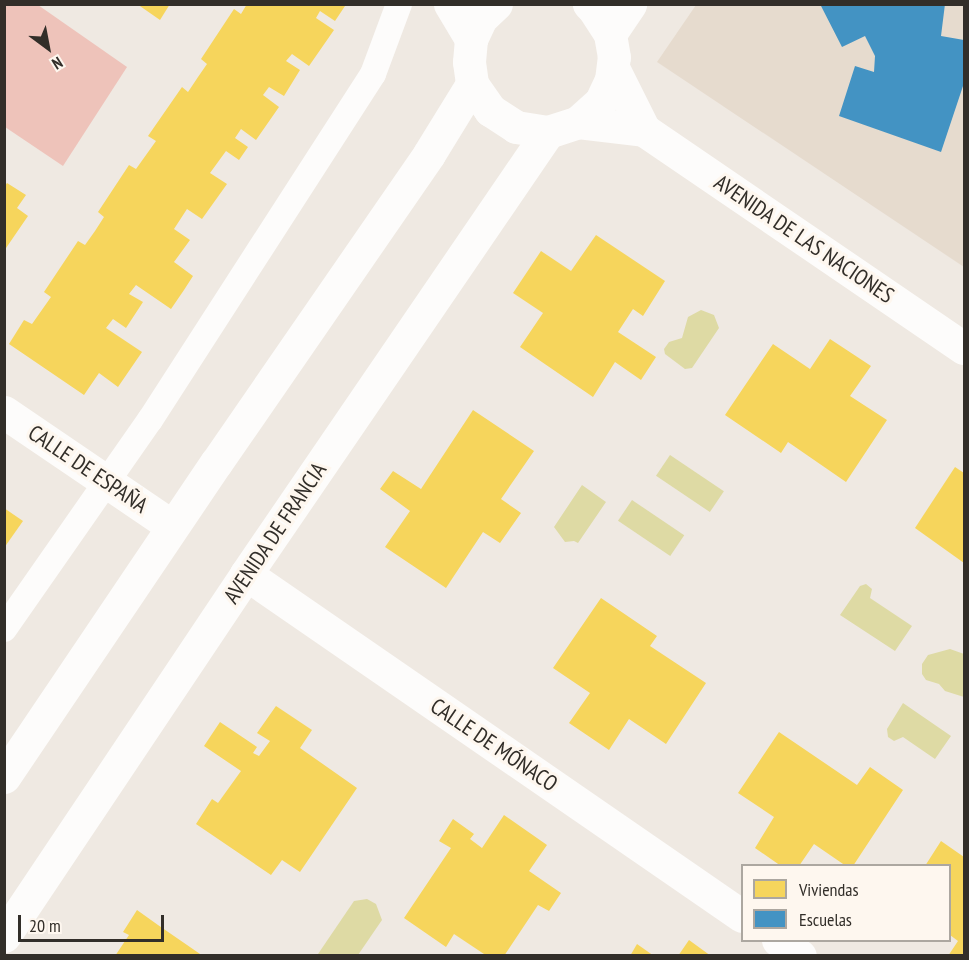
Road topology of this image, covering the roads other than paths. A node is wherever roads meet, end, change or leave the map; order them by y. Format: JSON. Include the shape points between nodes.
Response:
{"nodes":[{"id":1,"x":399,"y":4,"type":"edge"},
{"id":2,"x":450,"y":4,"type":"edge"},
{"id":3,"x":496,"y":4,"type":"edge"},
{"id":4,"x":589,"y":4,"type":"edge"},
{"id":5,"x":630,"y":4,"type":"edge"},
{"id":6,"x":610,"y":34,"type":"junction"},
{"id":7,"x":471,"y":39,"type":"junction"},
{"id":8,"x":613,"y":68,"type":"junction"},
{"id":9,"x":472,"y":84,"type":"junction"},
{"id":10,"x":562,"y":127,"type":"junction"},
{"id":11,"x":645,"y":130,"type":"junction"},
{"id":12,"x":964,"y":348,"type":"edge"},
{"id":13,"x":4,"y":412,"type":"edge"},
{"id":14,"x":108,"y":483,"type":"junction"},
{"id":15,"x":172,"y":526,"type":"junction"},
{"id":16,"x":246,"y":574,"type":"junction"},
{"id":17,"x":4,"y":629,"type":"edge"},
{"id":18,"x":4,"y":777,"type":"edge"},
{"id":19,"x":741,"y":915,"type":"edge"},
{"id":20,"x":4,"y":936,"type":"edge"},
{"id":21,"x":781,"y":942,"type":"edge"},
{"id":22,"x":800,"y":956,"type":"edge"}],
"edges":[{"from":1,"to":14,"type":"lane","via":[[373,74]]},
{"from":2,"to":7,"type":"street"},
{"from":3,"to":7,"type":"street","via":[[481,18]]},
{"from":4,"to":6,"type":"street"},
{"from":5,"to":6,"type":"street"},
{"from":6,"to":8,"type":"street"},
{"from":7,"to":9,"type":"street"},
{"from":8,"to":10,"type":"street","name":"AVENIDA DE FRANCIA","via":[[601,101]]},
{"from":8,"to":11,"type":"street","name":"AVENIDA DE LAS NACIONES"},
{"from":9,"to":10,"type":"street","name":"AVENIDA DE LAS NACIONES","via":[[490,110],[516,127]]},
{"from":9,"to":15,"type":"street","via":[[429,154]]},
{"from":10,"to":11,"type":"street","name":"AVENIDA DE LAS NACIONES"},
{"from":10,"to":16,"type":"street","name":"AVENIDA DE FRANCIA"},
{"from":11,"to":12,"type":"street","name":"AVENIDA DE LAS NACIONES"},
{"from":13,"to":14,"type":"street","name":"CALLE DE ESPAÑA"},
{"from":14,"to":15,"type":"street","name":"CALLE DE ESPAÑA"},
{"from":14,"to":17,"type":"lane"},
{"from":15,"to":18,"type":"street"},
{"from":16,"to":19,"type":"street","name":"CALLE DE MÓNACO"},
{"from":16,"to":20,"type":"street","name":"AVENIDA DE FRANCIA"},
{"from":21,"to":22,"type":"street"}]}
